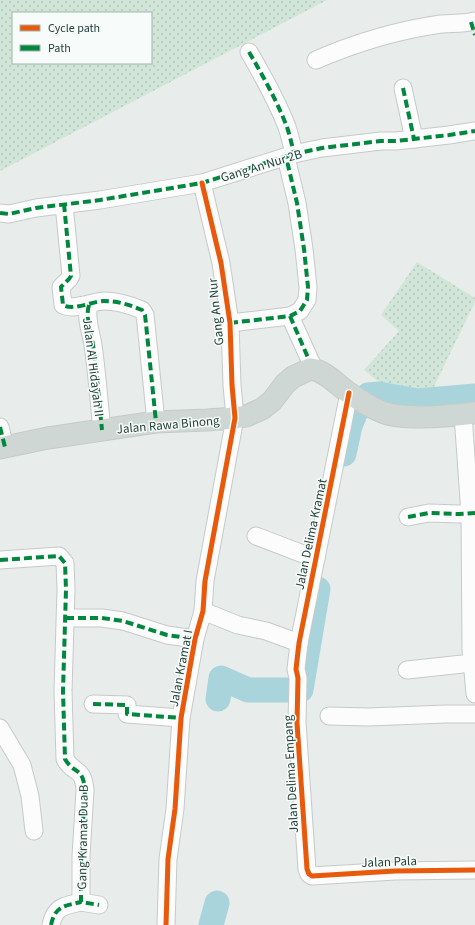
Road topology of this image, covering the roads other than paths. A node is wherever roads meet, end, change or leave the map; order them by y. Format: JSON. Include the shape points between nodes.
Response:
{"nodes":[{"id":1,"x":474,"y":26,"type":"edge"},
{"id":2,"x":249,"y":52,"type":"dead end"},
{"id":3,"x":316,"y":60,"type":"dead end"},
{"id":4,"x":403,"y":88,"type":"dead end"},
{"id":5,"x":475,"y":131,"type":"edge"},
{"id":6,"x":414,"y":139,"type":"junction"},
{"id":7,"x":290,"y":156,"type":"junction"},
{"id":8,"x":202,"y":183,"type":"junction"},
{"id":9,"x":64,"y":204,"type":"junction"},
{"id":10,"x":0,"y":213,"type":"edge"},
{"id":11,"x":89,"y":305,"type":"junction"},
{"id":12,"x":290,"y":316,"type":"junction"},
{"id":13,"x":230,"y":323,"type":"junction"},
{"id":14,"x":314,"y":369,"type":"junction"},
{"id":15,"x":358,"y":398,"type":"junction"},
{"id":16,"x":469,"y":414,"type":"edge"},
{"id":17,"x":235,"y":418,"type":"junction"},
{"id":18,"x":156,"y":422,"type":"junction"},
{"id":19,"x":0,"y":427,"type":"edge"},
{"id":20,"x":102,"y":430,"type":"junction"},
{"id":21,"x":2,"y":448,"type":"edge"},
{"id":22,"x":473,"y":513,"type":"edge"},
{"id":23,"x":408,"y":517,"type":"dead end"},
{"id":24,"x":256,"y":536,"type":"dead end"},
{"id":25,"x":316,"y":559,"type":"junction"},
{"id":26,"x":0,"y":560,"type":"edge"},
{"id":27,"x":202,"y":611,"type":"junction"},
{"id":28,"x":66,"y":618,"type":"junction"},
{"id":29,"x":195,"y":639,"type":"junction"},
{"id":30,"x":298,"y":643,"type":"junction"},
{"id":31,"x":472,"y":663,"type":"junction"},
{"id":32,"x":407,"y":670,"type":"dead end"},
{"id":33,"x":298,"y":686,"type":"joint"},
{"id":34,"x":475,"y":694,"type":"edge"},
{"id":35,"x":93,"y":704,"type":"dead end"},
{"id":36,"x":475,"y":714,"type":"edge"},
{"id":37,"x":329,"y":716,"type":"dead end"},
{"id":38,"x":181,"y":718,"type":"junction"},
{"id":39,"x":0,"y":728,"type":"edge"},
{"id":40,"x":34,"y":831,"type":"dead end"},
{"id":41,"x":306,"y":869,"type":"joint"},
{"id":42,"x":475,"y":870,"type":"edge"},
{"id":43,"x":81,"y":902,"type":"junction"},
{"id":44,"x":99,"y":905,"type":"dead end"},
{"id":45,"x":51,"y":925,"type":"edge"},
{"id":46,"x":166,"y":925,"type":"edge"}],
"edges":[{"from":1,"to":3,"type":"street","via":[[441,24],[389,35]]},
{"from":2,"to":7,"type":"street","via":[[287,127]]},
{"from":4,"to":6,"type":"street"},
{"from":5,"to":6,"type":"street","name":"Gang An Nur 2B"},
{"from":6,"to":7,"type":"street","name":"Gang An Nur 2B","via":[[322,148]]},
{"from":7,"to":8,"type":"street","name":"Gang An Nur 2B"},
{"from":7,"to":12,"type":"street","via":[[308,287],[307,300],[300,310]]},
{"from":8,"to":9,"type":"street","name":"Gang An Nur 2B"},
{"from":8,"to":13,"type":"street","name":"Gang An Nur","via":[[221,263]]},
{"from":9,"to":10,"type":"street","name":"Gang An Nur 2B","via":[[10,214]]},
{"from":9,"to":11,"type":"street","via":[[71,276],[61,287],[64,305]]},
{"from":11,"to":18,"type":"street","via":[[103,301],[121,303],[142,310],[145,315]]},
{"from":11,"to":20,"type":"street","name":"Jalan Al Hidayah II","via":[[87,311]]},
{"from":12,"to":13,"type":"street"},
{"from":12,"to":14,"type":"street"},
{"from":13,"to":17,"type":"street","name":"Gang An Nur"},
{"from":14,"to":15,"type":"main road"},
{"from":14,"to":17,"type":"main road","name":"Jalan Rawa Binong","via":[[293,377],[262,409]]},
{"from":15,"to":16,"type":"main road","via":[[380,411],[395,415]]},
{"from":15,"to":25,"type":"street","name":"Jalan Delima Kramat"},
{"from":16,"to":22,"type":"street"},
{"from":17,"to":18,"type":"main road","name":"Jalan Rawa Binong"},
{"from":17,"to":27,"type":"street","name":"Jalan Kramat I"},
{"from":18,"to":20,"type":"main road","name":"Jalan Rawa Binong"},
{"from":19,"to":21,"type":"street"},
{"from":20,"to":21,"type":"main road","name":"Jalan Rawa Binong"},
{"from":22,"to":23,"type":"street","via":[[429,513]]},
{"from":22,"to":31,"type":"street"},
{"from":24,"to":25,"type":"street"},
{"from":25,"to":30,"type":"street","name":"Jalan Delima Kramat"},
{"from":26,"to":28,"type":"street","name":"Gang Kramat Dua B","via":[[59,556],[65,563]]},
{"from":27,"to":29,"type":"street","name":"Jalan Kramat I"},
{"from":27,"to":30,"type":"street"},
{"from":28,"to":29,"type":"street","via":[[123,621],[167,635]]},
{"from":28,"to":43,"type":"street","name":"Gang Kramat Dua B","via":[[63,691],[65,759],[68,765],[81,774],[85,790]]},
{"from":29,"to":38,"type":"street","name":"Jalan Kramat I"},
{"from":30,"to":33,"type":"street","name":"Jalan Delima Kramat"},
{"from":31,"to":32,"type":"street"},
{"from":31,"to":34,"type":"street"},
{"from":33,"to":41,"type":"street","name":"Jalan Delima Empang"},
{"from":35,"to":38,"type":"street","via":[[127,705],[127,714]]},
{"from":36,"to":37,"type":"street"},
{"from":38,"to":46,"type":"street","name":"Jalan Kramat I","via":[[175,810],[168,859]]},
{"from":39,"to":40,"type":"street","via":[[22,765],[30,796]]},
{"from":41,"to":42,"type":"street","name":"Jalan Pala","via":[[312,876]]},
{"from":43,"to":44,"type":"street","name":"Gang Kramat Dua B"},
{"from":43,"to":45,"type":"street","via":[[58,909]]}]}
